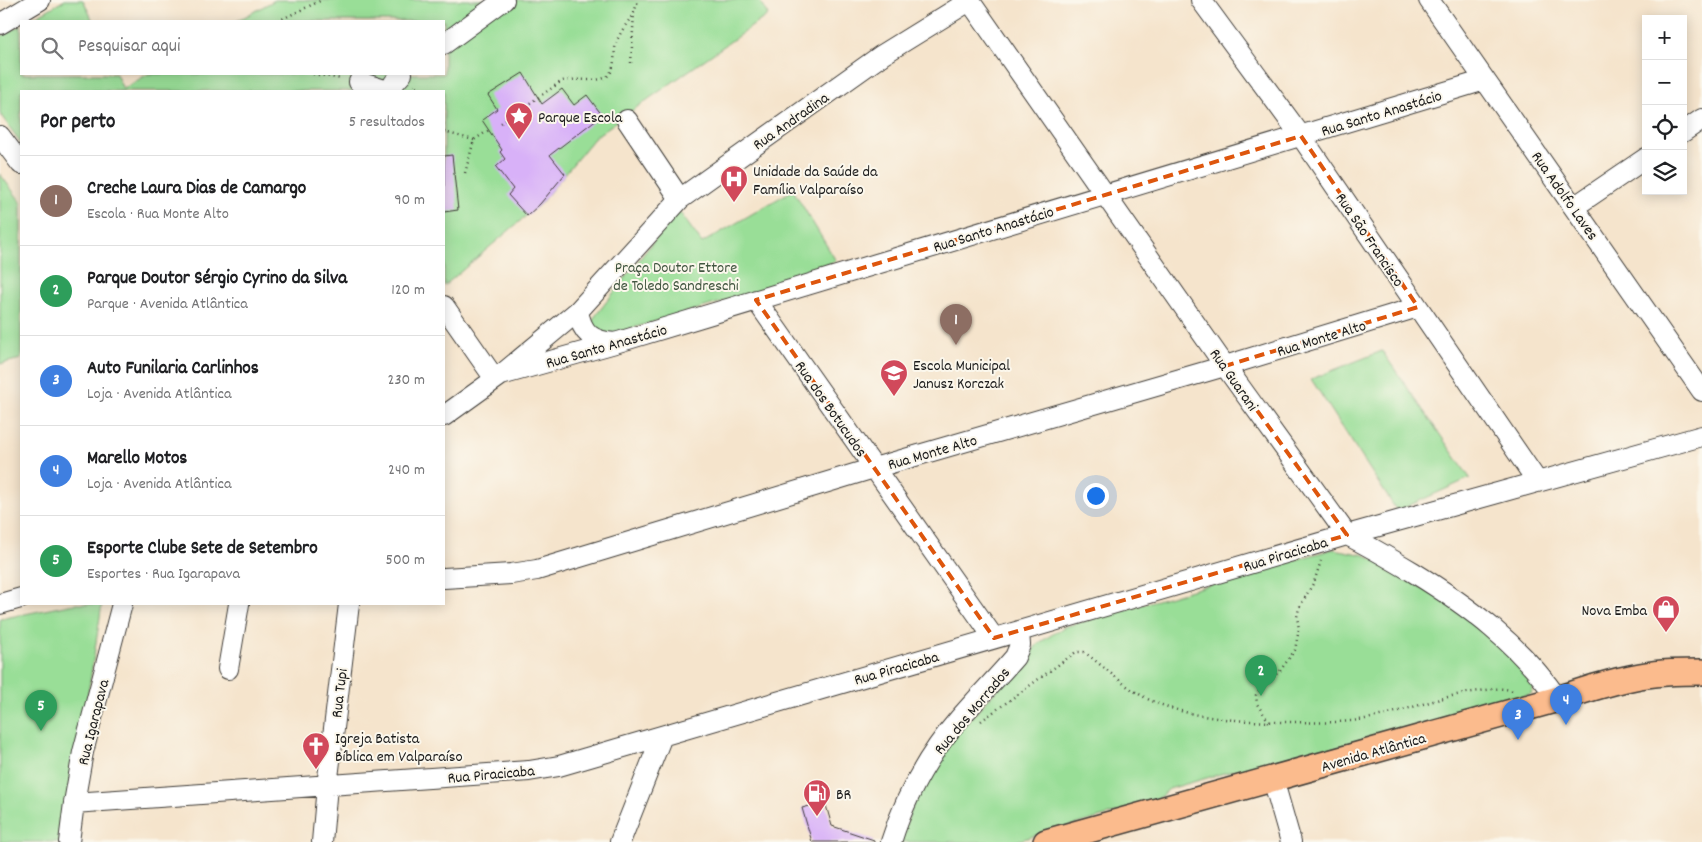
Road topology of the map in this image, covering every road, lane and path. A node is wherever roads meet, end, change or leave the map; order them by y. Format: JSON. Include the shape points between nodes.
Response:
{"nodes":[{"id":1,"x":40,"y":0,"type":"edge"},
{"id":2,"x":322,"y":0,"type":"edge"},
{"id":3,"x":504,"y":0,"type":"edge"},
{"id":4,"x":638,"y":0,"type":"edge"},
{"id":5,"x":970,"y":0,"type":"edge"},
{"id":6,"x":1201,"y":0,"type":"edge"},
{"id":7,"x":1429,"y":0,"type":"edge"},
{"id":8,"x":19,"y":6,"type":"edge"},
{"id":9,"x":634,"y":13,"type":"junction"},
{"id":10,"x":280,"y":20,"type":"edge"},
{"id":11,"x":0,"y":24,"type":"edge"},
{"id":12,"x":445,"y":43,"type":"edge"},
{"id":13,"x":631,"y":63,"type":"dead end"},
{"id":14,"x":319,"y":75,"type":"edge"},
{"id":15,"x":401,"y":75,"type":"edge"},
{"id":16,"x":1485,"y":80,"type":"junction"},
{"id":17,"x":359,"y":82,"type":"joint"},
{"id":18,"x":386,"y":90,"type":"edge"},
{"id":19,"x":390,"y":90,"type":"edge"},
{"id":20,"x":1702,"y":119,"type":"edge"},
{"id":21,"x":627,"y":120,"type":"dead end"},
{"id":22,"x":501,"y":122,"type":"dead end"},
{"id":23,"x":1687,"y":129,"type":"edge"},
{"id":24,"x":489,"y":130,"type":"dead end"},
{"id":25,"x":445,"y":132,"type":"edge"},
{"id":26,"x":0,"y":136,"type":"edge"},
{"id":27,"x":1301,"y":136,"type":"junction"},
{"id":28,"x":474,"y":140,"type":"junction"},
{"id":29,"x":1642,"y":161,"type":"edge"},
{"id":30,"x":20,"y":163,"type":"edge"},
{"id":31,"x":465,"y":173,"type":"dead end"},
{"id":32,"x":1106,"y":194,"type":"junction"},
{"id":33,"x":680,"y":199,"type":"junction"},
{"id":34,"x":1574,"y":206,"type":"junction"},
{"id":35,"x":756,"y":300,"type":"junction"},
{"id":36,"x":445,"y":307,"type":"edge"},
{"id":37,"x":1418,"y":307,"type":"junction"},
{"id":38,"x":578,"y":311,"type":"junction"},
{"id":39,"x":615,"y":343,"type":"junction"},
{"id":40,"x":1695,"y":365,"type":"edge"},
{"id":41,"x":1225,"y":366,"type":"junction"},
{"id":42,"x":498,"y":377,"type":"junction"},
{"id":43,"x":1702,"y":391,"type":"edge"},
{"id":44,"x":445,"y":415,"type":"edge"},
{"id":45,"x":1702,"y":436,"type":"edge"},
{"id":46,"x":874,"y":468,"type":"junction"},
{"id":47,"x":1537,"y":481,"type":"junction"},
{"id":48,"x":1346,"y":535,"type":"junction"},
{"id":49,"x":1321,"y":543,"type":"junction"},
{"id":50,"x":445,"y":578,"type":"edge"},
{"id":51,"x":20,"y":598,"type":"edge"},
{"id":52,"x":0,"y":604,"type":"edge"},
{"id":53,"x":122,"y":605,"type":"edge"},
{"id":54,"x":239,"y":605,"type":"edge"},
{"id":55,"x":349,"y":605,"type":"edge"},
{"id":56,"x":1019,"y":632,"type":"junction"},
{"id":57,"x":994,"y":638,"type":"junction"},
{"id":58,"x":228,"y":669,"type":"dead end"},
{"id":59,"x":1702,"y":672,"type":"edge"},
{"id":60,"x":1558,"y":698,"type":"junction"},
{"id":61,"x":1532,"y":706,"type":"junction"},
{"id":62,"x":1269,"y":722,"type":"junction"},
{"id":63,"x":979,"y":723,"type":"dead end"},
{"id":64,"x":662,"y":736,"type":"junction"},
{"id":65,"x":1273,"y":779,"type":"junction"},
{"id":66,"x":326,"y":786,"type":"junction"},
{"id":67,"x":74,"y":803,"type":"junction"},
{"id":68,"x":69,"y":842,"type":"edge"},
{"id":69,"x":322,"y":842,"type":"edge"},
{"id":70,"x":620,"y":842,"type":"edge"},
{"id":71,"x":891,"y":842,"type":"edge"},
{"id":72,"x":1046,"y":842,"type":"edge"},
{"id":73,"x":1292,"y":842,"type":"edge"}],
"edges":[{"from":1,"to":8,"type":"street"},
{"from":2,"to":10,"type":"path"},
{"from":3,"to":12,"type":"street"},
{"from":4,"to":9,"type":"path"},
{"from":5,"to":32,"type":"street","name":"Rua Guarani"},
{"from":5,"to":33,"type":"street","name":"Rua Andradina","via":[[882,55]]},
{"from":6,"to":27,"type":"street","name":"Rua São Francisco"},
{"from":7,"to":16,"type":"street","name":"Rua Adolfo Laves"},
{"from":8,"to":11,"type":"street"},
{"from":9,"to":13,"type":"path"},
{"from":9,"to":22,"type":"path","via":[[616,42],[611,73],[605,78],[562,81]]},
{"from":14,"to":17,"type":"path"},
{"from":15,"to":19,"type":"street"},
{"from":16,"to":27,"type":"street","name":"Rua Santo Anastácio"},
{"from":16,"to":34,"type":"street","name":"Rua Adolfo Laves"},
{"from":17,"to":18,"type":"street"},
{"from":20,"to":23,"type":"street"},
{"from":21,"to":33,"type":"street"},
{"from":24,"to":28,"type":"path"},
{"from":25,"to":28,"type":"path"},
{"from":26,"to":30,"type":"street"},
{"from":27,"to":32,"type":"street","name":"Rua Santo Anastácio"},
{"from":27,"to":37,"type":"street","name":"Rua São Francisco"},
{"from":28,"to":31,"type":"path"},
{"from":29,"to":34,"type":"street"},
{"from":32,"to":35,"type":"street","name":"Rua Santo Anastácio"},
{"from":32,"to":41,"type":"street","name":"Rua Guarani"},
{"from":33,"to":38,"type":"street","name":"Rua Andradina"},
{"from":34,"to":40,"type":"street","name":"Rua Adolfo Laves"},
{"from":35,"to":39,"type":"street","name":"Rua Santo Anastácio"},
{"from":35,"to":46,"type":"street","name":"Rua dos Botucudos"},
{"from":36,"to":42,"type":"street"},
{"from":37,"to":41,"type":"street","name":"Rua Monte Alto"},
{"from":37,"to":47,"type":"street","name":"Rua São Francisco"},
{"from":38,"to":39,"type":"street","via":[[580,322],[594,339]]},
{"from":38,"to":42,"type":"street","name":"Rua Andradina"},
{"from":39,"to":42,"type":"street","name":"Rua Santo Anastácio"},
{"from":40,"to":43,"type":"street","name":"Rua Adolfo Laves"},
{"from":41,"to":46,"type":"street","name":"Rua Monte Alto"},
{"from":41,"to":48,"type":"street","name":"Rua Guarani"},
{"from":42,"to":44,"type":"street","name":"Rua Andradina"},
{"from":45,"to":47,"type":"street","name":"Rua Piracicaba"},
{"from":46,"to":50,"type":"street","name":"Rua Monte Alto","via":[[537,570]]},
{"from":46,"to":57,"type":"street","name":"Rua dos Botucudos"},
{"from":47,"to":48,"type":"street","name":"Rua Piracicaba"},
{"from":48,"to":49,"type":"street","name":"Rua Piracicaba"},
{"from":48,"to":60,"type":"street","name":"Rua Guarani","via":[[1368,545],[1464,605],[1519,651]]},
{"from":49,"to":56,"type":"street","name":"Rua Piracicaba"},
{"from":49,"to":62,"type":"path","via":[[1323,551],[1319,570],[1297,617],[1299,629],[1295,650],[1256,695],[1257,704]]},
{"from":51,"to":52,"type":"street"},
{"from":53,"to":67,"type":"street","name":"Rua Igarapava","via":[[83,752]]},
{"from":54,"to":58,"type":"street"},
{"from":55,"to":66,"type":"street","name":"Rua Tupi"},
{"from":56,"to":57,"type":"street","name":"Rua Piracicaba"},
{"from":56,"to":71,"type":"street","name":"Rua dos Morrados","via":[[1020,645],[1015,657],[959,719],[931,758],[907,799]]},
{"from":57,"to":64,"type":"street","name":"Rua Piracicaba"},
{"from":59,"to":60,"type":"main road","name":"Avenida Atlântica","via":[[1641,676]]},
{"from":60,"to":61,"type":"main road","name":"Avenida Atlântica"},
{"from":61,"to":62,"type":"path","via":[[1529,697],[1504,688],[1463,693],[1354,720]]},
{"from":61,"to":65,"type":"main road","name":"Avenida Atlântica"},
{"from":62,"to":63,"type":"path","via":[[1234,720],[1168,707],[1136,692],[1084,652],[1076,652]]},
{"from":64,"to":66,"type":"street","name":"Rua Piracicaba","via":[[545,769]]},
{"from":64,"to":70,"type":"street"},
{"from":65,"to":72,"type":"main road","name":"Avenida Atlântica"},
{"from":65,"to":73,"type":"street"},
{"from":66,"to":67,"type":"street","name":"Rua Piracicaba"},
{"from":66,"to":69,"type":"street","name":"Rua Tupi"},
{"from":67,"to":68,"type":"street","name":"Rua Igarapava"}]}
